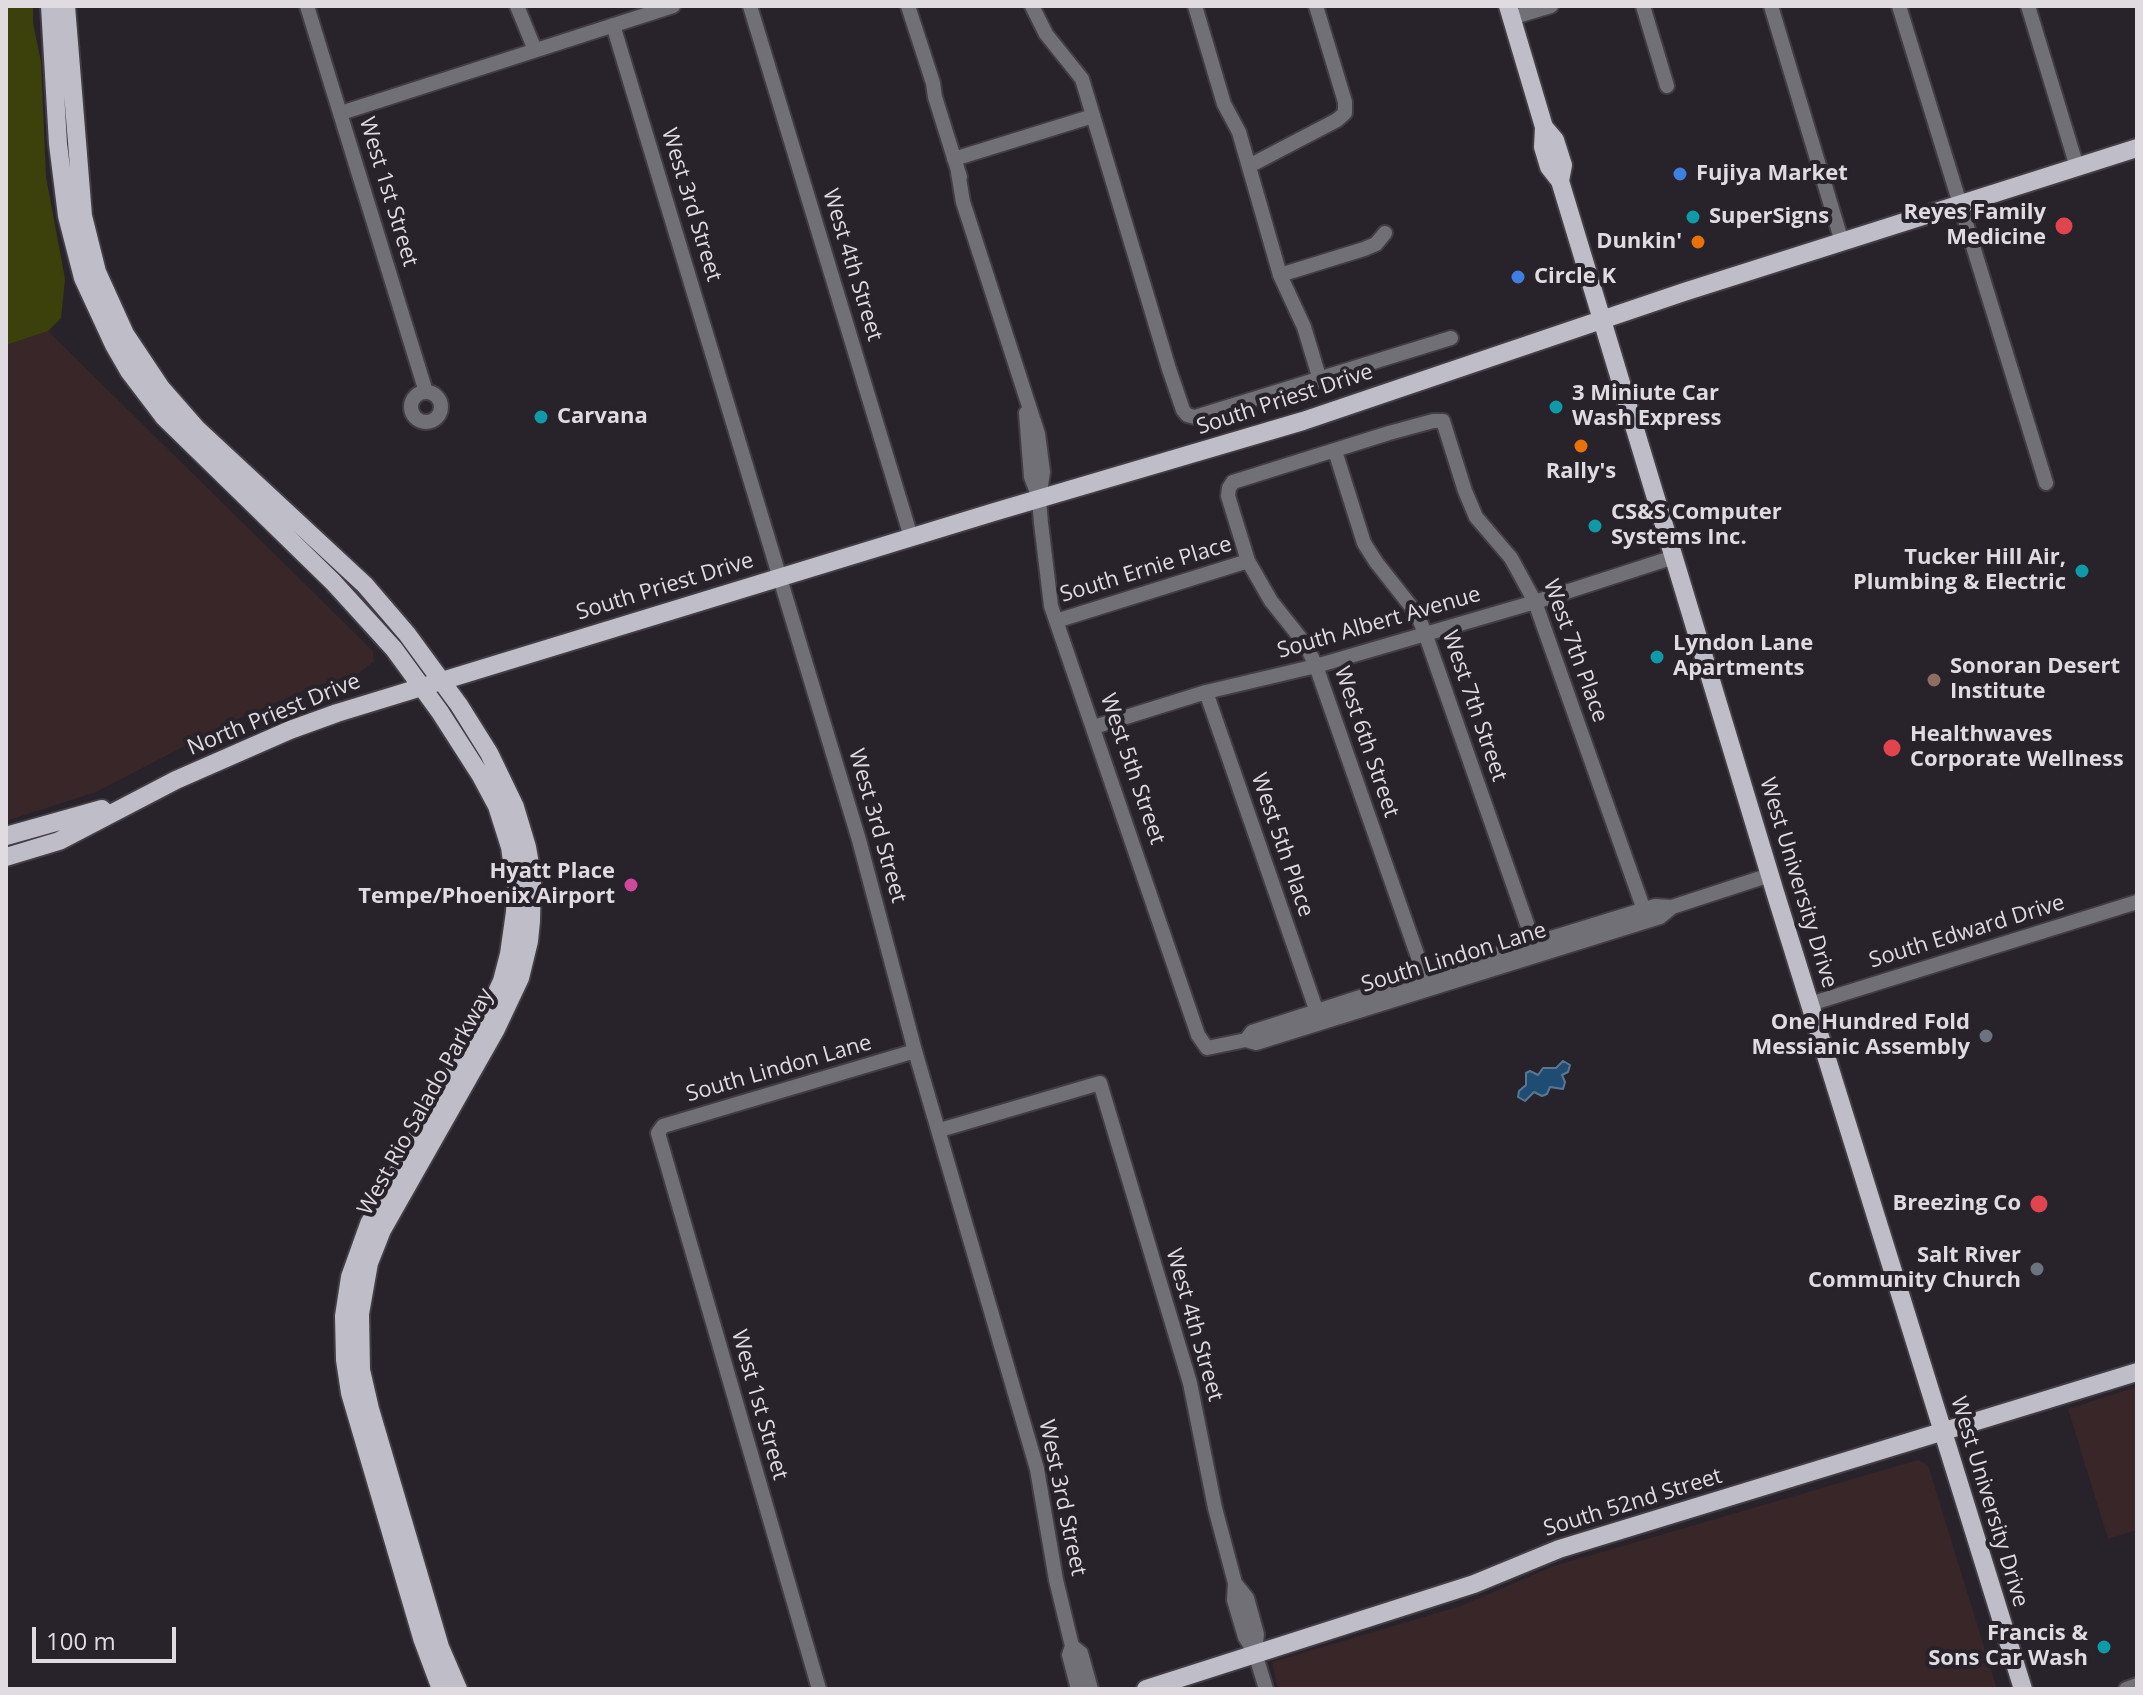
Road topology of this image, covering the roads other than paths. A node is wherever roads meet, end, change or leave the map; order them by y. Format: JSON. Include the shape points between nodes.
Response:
{"nodes":[{"id":1,"x":50,"y":6,"type":"edge"},
{"id":2,"x":66,"y":6,"type":"edge"},
{"id":3,"x":307,"y":6,"type":"edge"},
{"id":4,"x":517,"y":6,"type":"edge"},
{"id":5,"x":673,"y":6,"type":"edge"},
{"id":6,"x":750,"y":6,"type":"edge"},
{"id":7,"x":908,"y":6,"type":"edge"},
{"id":8,"x":1032,"y":6,"type":"edge"},
{"id":9,"x":1195,"y":6,"type":"edge"},
{"id":10,"x":1316,"y":6,"type":"edge"},
{"id":11,"x":1551,"y":6,"type":"edge"},
{"id":12,"x":1643,"y":6,"type":"edge"},
{"id":13,"x":1771,"y":6,"type":"edge"},
{"id":14,"x":1899,"y":6,"type":"edge"},
{"id":15,"x":2028,"y":6,"type":"edge"},
{"id":16,"x":1510,"y":12,"type":"edge"},
{"id":17,"x":613,"y":25,"type":"junction"},
{"id":18,"x":61,"y":27,"type":"junction"},
{"id":19,"x":535,"y":50,"type":"junction"},
{"id":20,"x":1667,"y":86,"type":"dead end"},
{"id":21,"x":341,"y":113,"type":"junction"},
{"id":22,"x":1093,"y":116,"type":"junction"},
{"id":23,"x":2137,"y":148,"type":"edge"},
{"id":24,"x":956,"y":165,"type":"junction"},
{"id":25,"x":1249,"y":166,"type":"junction"},
{"id":26,"x":2077,"y":167,"type":"junction"},
{"id":27,"x":1959,"y":204,"type":"junction"},
{"id":28,"x":1385,"y":233,"type":"dead end"},
{"id":29,"x":1842,"y":242,"type":"junction"},
{"id":30,"x":1280,"y":275,"type":"junction"},
{"id":31,"x":1601,"y":319,"type":"junction"},
{"id":32,"x":1451,"y":338,"type":"dead end"},
{"id":33,"x":1320,"y":380,"type":"junction"},
{"id":34,"x":426,"y":392,"type":"dead end"},
{"id":35,"x":1335,"y":451,"type":"junction"},
{"id":36,"x":2046,"y":483,"type":"dead end"},
{"id":37,"x":1039,"y":499,"type":"junction"},
{"id":38,"x":911,"y":537,"type":"junction"},
{"id":39,"x":1674,"y":557,"type":"junction"},
{"id":40,"x":1248,"y":561,"type":"junction"},
{"id":41,"x":781,"y":577,"type":"junction"},
{"id":42,"x":1535,"y":602,"type":"junction"},
{"id":43,"x":1056,"y":621,"type":"junction"},
{"id":44,"x":1425,"y":633,"type":"junction"},
{"id":45,"x":1316,"y":666,"type":"junction"},
{"id":46,"x":441,"y":680,"type":"junction"},
{"id":47,"x":421,"y":686,"type":"junction"},
{"id":48,"x":1206,"y":692,"type":"junction"},
{"id":49,"x":1094,"y":727,"type":"junction"},
{"id":50,"x":128,"y":803,"type":"junction"},
{"id":51,"x":6,"y":836,"type":"edge"},
{"id":52,"x":6,"y":857,"type":"edge"},
{"id":53,"x":1770,"y":875,"type":"junction"},
{"id":54,"x":516,"y":889,"type":"junction"},
{"id":55,"x":2137,"y":902,"type":"edge"},
{"id":56,"x":1672,"y":907,"type":"junction"},
{"id":57,"x":1644,"y":910,"type":"junction"},
{"id":58,"x":1594,"y":937,"type":"junction"},
{"id":59,"x":1534,"y":944,"type":"junction"},
{"id":60,"x":1567,"y":946,"type":"junction"},
{"id":61,"x":1425,"y":977,"type":"junction"},
{"id":62,"x":520,"y":978,"type":"junction"},
{"id":63,"x":1459,"y":979,"type":"junction"},
{"id":64,"x":1810,"y":1004,"type":"junction"},
{"id":65,"x":1317,"y":1012,"type":"junction"},
{"id":66,"x":1354,"y":1012,"type":"junction"},
{"id":67,"x":1246,"y":1040,"type":"junction"},
{"id":68,"x":1207,"y":1048,"type":"joint"},
{"id":69,"x":915,"y":1051,"type":"junction"},
{"id":70,"x":940,"y":1130,"type":"junction"},
{"id":71,"x":658,"y":1133,"type":"joint"},
{"id":72,"x":412,"y":1145,"type":"junction"},
{"id":73,"x":397,"y":1202,"type":"junction"},
{"id":74,"x":362,"y":1260,"type":"junction"},
{"id":75,"x":2137,"y":1372,"type":"edge"},
{"id":76,"x":1943,"y":1432,"type":"junction"},
{"id":77,"x":1072,"y":1646,"type":"junction"},
{"id":78,"x":1255,"y":1653,"type":"junction"},
{"id":79,"x":2137,"y":1685,"type":"edge"},
{"id":80,"x":441,"y":1689,"type":"edge"},
{"id":81,"x":458,"y":1689,"type":"edge"},
{"id":82,"x":819,"y":1689,"type":"edge"},
{"id":83,"x":1078,"y":1689,"type":"edge"},
{"id":84,"x":1091,"y":1689,"type":"edge"},
{"id":85,"x":1146,"y":1689,"type":"edge"},
{"id":86,"x":1266,"y":1689,"type":"edge"},
{"id":87,"x":2023,"y":1689,"type":"edge"},
{"id":88,"x":2126,"y":1689,"type":"edge"}],
"edges":[{"from":1,"to":18,"type":"main road","name":"West Rio Salado Parkway"},
{"from":2,"to":18,"type":"main road","name":"West Rio Salado Parkway"},
{"from":3,"to":21,"type":"street","name":"West 1st Street"},
{"from":4,"to":19,"type":"street"},
{"from":5,"to":17,"type":"street"},
{"from":6,"to":38,"type":"street","name":"West 4th Street"},
{"from":7,"to":24,"type":"street","name":"West 5th Street"},
{"from":8,"to":22,"type":"street","via":[[1046,34],[1082,79]]},
{"from":9,"to":25,"type":"street"},
{"from":10,"to":25,"type":"street","via":[[1345,113]]},
{"from":11,"to":16,"type":"street"},
{"from":12,"to":20,"type":"street"},
{"from":13,"to":29,"type":"street"},
{"from":14,"to":27,"type":"street"},
{"from":15,"to":26,"type":"street"},
{"from":16,"to":31,"type":"main road","name":"West University Drive","via":[[1544,127],[1543,147],[1560,181]]},
{"from":17,"to":19,"type":"street"},
{"from":17,"to":41,"type":"street","name":"West 3rd Street"},
{"from":18,"to":46,"type":"main road","name":"West Rio Salado Parkway","via":[[83,216],[97,272],[125,334],[196,428],[365,585]]},
{"from":18,"to":47,"type":"main road","name":"West Rio Salado Parkway","via":[[58,144],[67,216],[82,274],[114,345],[164,417],[351,600]]},
{"from":19,"to":21,"type":"street"},
{"from":21,"to":34,"type":"street","name":"West 1st Street"},
{"from":22,"to":24,"type":"street"},
{"from":22,"to":33,"type":"street","name":"South Priest Drive","via":[[1187,415]]},
{"from":23,"to":26,"type":"main road","name":"South Priest Drive"},
{"from":24,"to":37,"type":"street","name":"West 5th Street","via":[[1025,395],[1031,477]]},
{"from":25,"to":30,"type":"street"},
{"from":26,"to":27,"type":"main road","name":"South Priest Drive"},
{"from":27,"to":29,"type":"main road","name":"South Priest Drive"},
{"from":27,"to":36,"type":"street"},
{"from":28,"to":30,"type":"street","via":[[1364,249]]},
{"from":29,"to":31,"type":"main road","name":"South Priest Drive"},
{"from":30,"to":33,"type":"street"},
{"from":31,"to":37,"type":"main road","name":"South Priest Drive","via":[[1303,421]]},
{"from":31,"to":39,"type":"main road","name":"West University Drive"},
{"from":32,"to":33,"type":"street","name":"South Priest Drive"},
{"from":35,"to":40,"type":"street","name":"West 6th Street","via":[[1233,482],[1228,496]]},
{"from":35,"to":42,"type":"street","name":"West 7th Place","via":[[1443,421],[1476,517],[1511,558]]},
{"from":35,"to":44,"type":"street","name":"West 7th Street","via":[[1364,543],[1417,614]]},
{"from":37,"to":38,"type":"main road","name":"South Priest Drive"},
{"from":37,"to":43,"type":"street","name":"West 5th Street","via":[[1045,575]]},
{"from":38,"to":41,"type":"main road","name":"South Priest Drive"},
{"from":39,"to":42,"type":"street","name":"South Albert Avenue"},
{"from":39,"to":53,"type":"main road","name":"West University Drive"},
{"from":40,"to":43,"type":"street","name":"South Ernie Place"},
{"from":40,"to":45,"type":"street","name":"West 6th Street"},
{"from":41,"to":46,"type":"main road","name":"South Priest Drive"},
{"from":41,"to":69,"type":"street","name":"West 3rd Street"},
{"from":42,"to":44,"type":"street","name":"South Albert Avenue"},
{"from":42,"to":57,"type":"street","name":"West 7th Place"},
{"from":43,"to":49,"type":"street","name":"West 5th Street"},
{"from":44,"to":45,"type":"street","name":"South Albert Avenue"},
{"from":44,"to":59,"type":"street","name":"West 7th Street"},
{"from":45,"to":48,"type":"street","name":"South Albert Avenue"},
{"from":45,"to":61,"type":"street","name":"West 6th Street"},
{"from":46,"to":47,"type":"main road","name":"North Priest Drive"},
{"from":46,"to":62,"type":"main road","name":"West Rio Salado Parkway","via":[[496,764],[524,836],[532,876],[529,941]]},
{"from":47,"to":50,"type":"main road","name":"North Priest Drive","via":[[290,730]]},
{"from":47,"to":54,"type":"main road","name":"West Rio Salado Parkway","via":[[497,806]]},
{"from":48,"to":49,"type":"street","name":"South Albert Avenue"},
{"from":48,"to":65,"type":"street","name":"West 5th Place"},
{"from":49,"to":68,"type":"street","name":"West 5th Street","via":[[1198,1035]]},
{"from":50,"to":51,"type":"main road","name":"North Priest Drive"},
{"from":50,"to":52,"type":"main road","name":"North Priest Drive","via":[[59,841]]},
{"from":53,"to":56,"type":"street","name":"South Lindon Lane"},
{"from":53,"to":64,"type":"main road","name":"West University Drive"},
{"from":54,"to":62,"type":"main road","via":[[524,909]]},
{"from":54,"to":72,"type":"main road","name":"West Rio Salado Parkway","via":[[502,981]]},
{"from":55,"to":64,"type":"street","name":"South Edward Drive"},
{"from":56,"to":57,"type":"street","name":"South Lindon Lane"},
{"from":56,"to":58,"type":"street","name":"South Lindon Lane","via":[[1660,917]]},
{"from":57,"to":58,"type":"street"},
{"from":57,"to":59,"type":"street","name":"South Lindon Lane"},
{"from":58,"to":60,"type":"street","name":"South Lindon Lane"},
{"from":59,"to":60,"type":"street"},
{"from":59,"to":61,"type":"street","name":"South Lindon Lane"},
{"from":60,"to":63,"type":"street","name":"South Lindon Lane"},
{"from":61,"to":63,"type":"street"},
{"from":61,"to":65,"type":"street","name":"South Lindon Lane"},
{"from":62,"to":73,"type":"main road","name":"West Rio Salado Parkway"},
{"from":63,"to":66,"type":"street","name":"South Lindon Lane"},
{"from":64,"to":76,"type":"main road","name":"West University Drive"},
{"from":65,"to":66,"type":"street"},
{"from":65,"to":67,"type":"street","name":"South Lindon Lane","via":[[1252,1032]]},
{"from":66,"to":67,"type":"street","name":"South Lindon Lane","via":[[1256,1043]]},
{"from":67,"to":68,"type":"street","name":"South Lindon Lane"},
{"from":69,"to":70,"type":"street","name":"West 3rd Street"},
{"from":69,"to":71,"type":"street","name":"South Lindon Lane","via":[[663,1126]]},
{"from":70,"to":77,"type":"street","name":"West 3rd Street","via":[[1037,1469]]},
{"from":70,"to":78,"type":"street","name":"West 4th Street","via":[[1100,1083],[1190,1383],[1235,1583],[1234,1600]]},
{"from":71,"to":82,"type":"street","name":"West 1st Street"},
{"from":72,"to":73,"type":"main road","via":[[413,1159]]},
{"from":72,"to":74,"type":"main road","name":"West Rio Salado Parkway","via":[[378,1206]]},
{"from":73,"to":74,"type":"main road","name":"West Rio Salado Parkway"},
{"from":74,"to":80,"type":"main road","name":"West Rio Salado Parkway","via":[[350,1277],[344,1316],[347,1376],[417,1623]]},
{"from":74,"to":81,"type":"main road","name":"West Rio Salado Parkway","via":[[359,1327],[364,1385],[440,1647]]},
{"from":75,"to":76,"type":"main road","name":"South 52nd Street"},
{"from":76,"to":78,"type":"main road","name":"South 52nd Street","via":[[1559,1549],[1474,1584]]},
{"from":76,"to":87,"type":"main road","name":"West University Drive"},
{"from":77,"to":83,"type":"street","name":"West 3rd Street","via":[[1069,1655]]},
{"from":77,"to":84,"type":"street","name":"West 3rd Street","via":[[1081,1653]]},
{"from":78,"to":85,"type":"main road","name":"South 52nd Street"},
{"from":78,"to":86,"type":"street","name":"West 4th Street"},
{"from":79,"to":88,"type":"street"}]}
